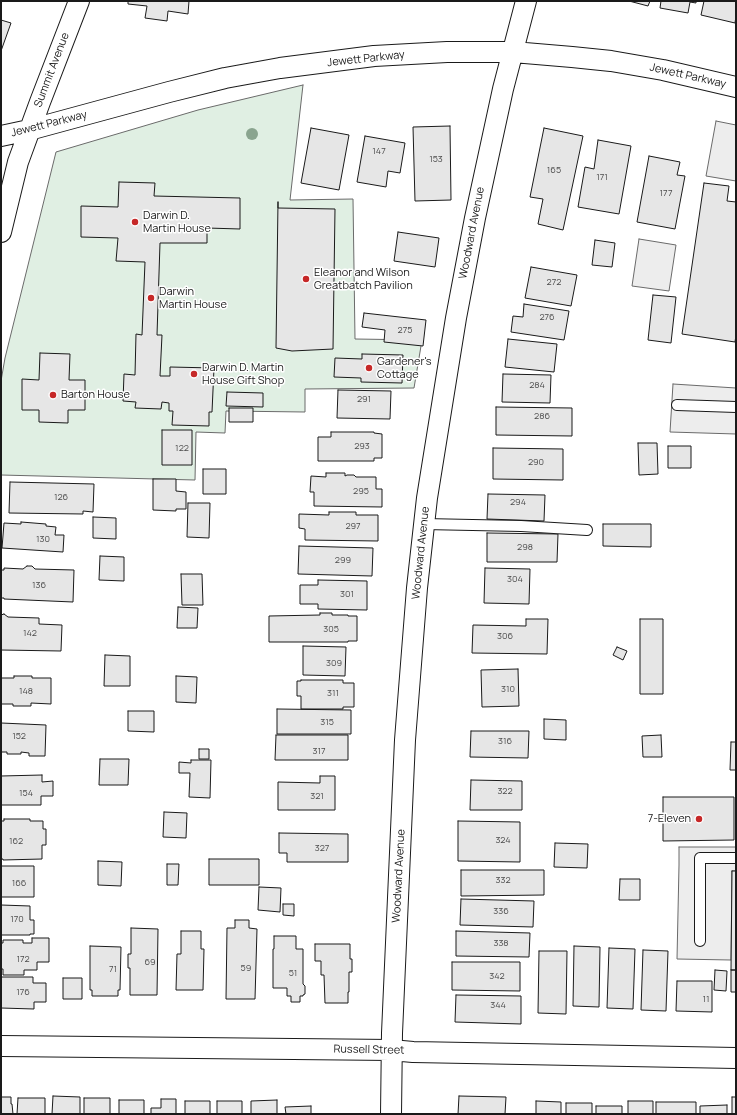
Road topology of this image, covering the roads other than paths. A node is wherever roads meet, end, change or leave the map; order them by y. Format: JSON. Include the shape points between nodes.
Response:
{"nodes":[{"id":1,"x":79,"y":1,"type":"edge"},
{"id":2,"x":526,"y":1,"type":"edge"},
{"id":3,"x":513,"y":52,"type":"junction"},
{"id":4,"x":736,"y":87,"type":"edge"},
{"id":5,"x":29,"y":130,"type":"junction"},
{"id":6,"x":1,"y":136,"type":"edge"},
{"id":7,"x":1,"y":232,"type":"edge"},
{"id":8,"x":677,"y":405,"type":"dead end"},
{"id":9,"x":736,"y":407,"type":"edge"},
{"id":10,"x":424,"y":524,"type":"junction"},
{"id":11,"x":587,"y":530,"type":"dead end"},
{"id":12,"x":736,"y":858,"type":"edge"},
{"id":13,"x":700,"y":941,"type":"dead end"},
{"id":14,"x":1,"y":1046,"type":"edge"},
{"id":15,"x":391,"y":1050,"type":"junction"},
{"id":16,"x":736,"y":1058,"type":"edge"},
{"id":17,"x":391,"y":1114,"type":"edge"}],
"edges":[{"from":1,"to":5,"type":"street","name":"Summit Avenue"},
{"from":2,"to":3,"type":"street","name":"Woodward Avenue"},
{"from":3,"to":4,"type":"street","name":"Jewett Parkway","via":[[656,68]]},
{"from":3,"to":5,"type":"street","name":"Jewett Parkway","via":[[374,56],[280,68],[211,82]]},
{"from":3,"to":10,"type":"street","name":"Woodward Avenue","via":[[475,218],[456,318],[426,498]]},
{"from":5,"to":6,"type":"street","name":"Jewett Parkway"},
{"from":5,"to":7,"type":"street","name":"Summit Avenue","via":[[18,162]]},
{"from":8,"to":9,"type":"lane"},
{"from":10,"to":11,"type":"lane"},
{"from":10,"to":15,"type":"street","name":"Woodward Avenue","via":[[405,740]]},
{"from":12,"to":13,"type":"lane","via":[[700,858]]},
{"from":14,"to":15,"type":"street","name":"Russell Street"},
{"from":15,"to":16,"type":"street","name":"Russell Street"},
{"from":15,"to":17,"type":"street","name":"Woodward Avenue"}]}
